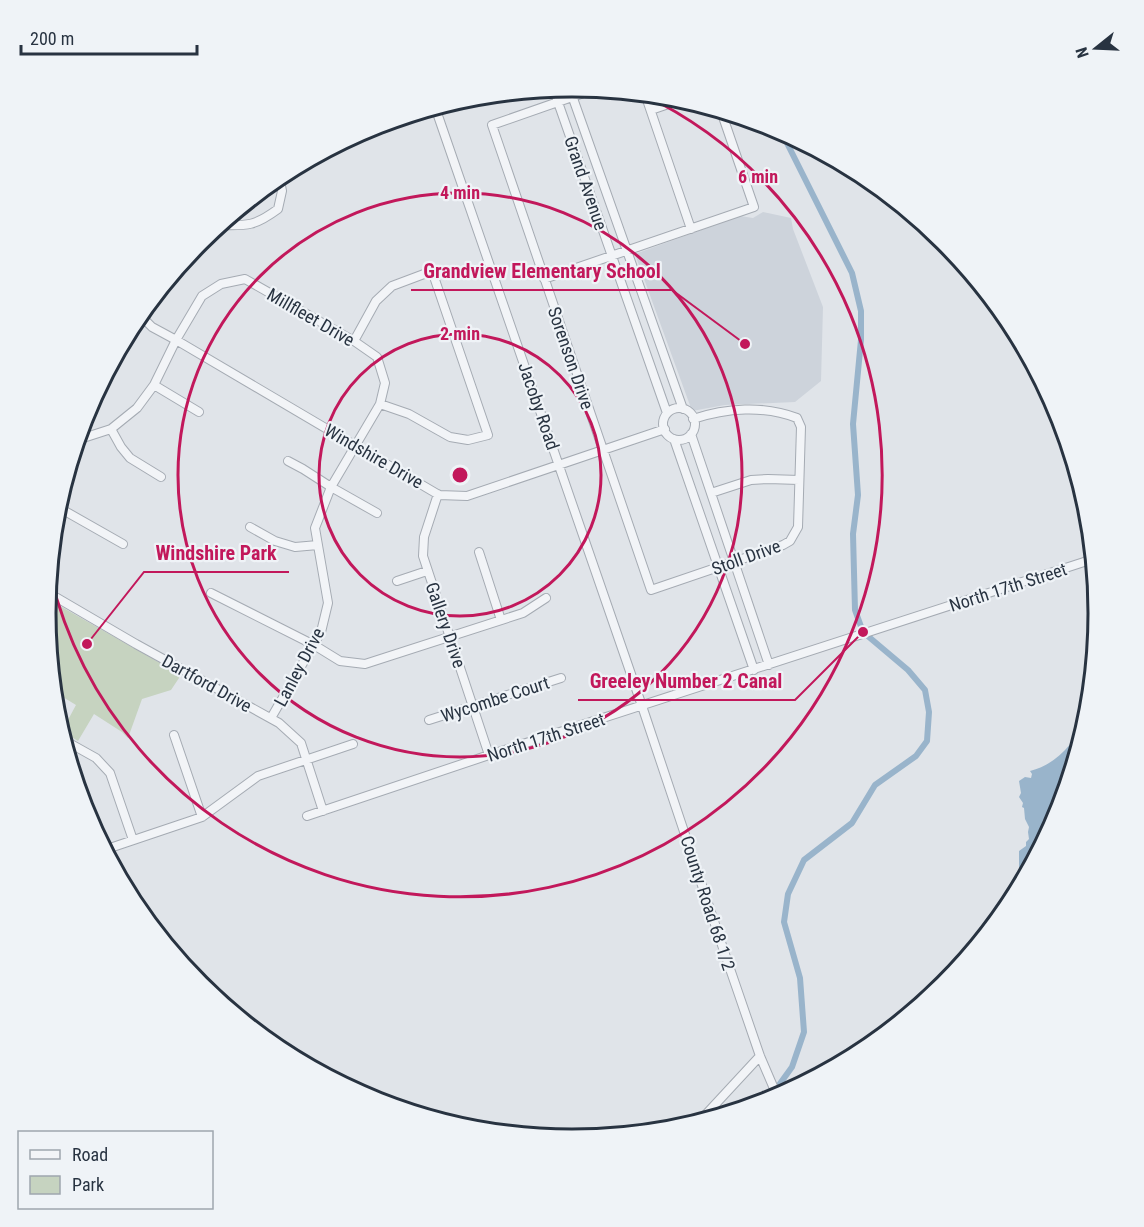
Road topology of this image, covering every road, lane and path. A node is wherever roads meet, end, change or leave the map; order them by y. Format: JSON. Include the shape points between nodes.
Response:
{"nodes":[{"id":1,"x":556,"y":97,"type":"edge"},
{"id":2,"x":572,"y":97,"type":"joint"},
{"id":3,"x":557,"y":102,"type":"junction"},
{"id":4,"x":648,"y":103,"type":"edge"},
{"id":5,"x":664,"y":105,"type":"edge"},
{"id":6,"x":651,"y":110,"type":"junction"},
{"id":7,"x":438,"y":115,"type":"edge"},
{"id":8,"x":724,"y":120,"type":"edge"},
{"id":9,"x":281,"y":187,"type":"edge"},
{"id":10,"x":231,"y":225,"type":"edge"},
{"id":11,"x":691,"y":228,"type":"junction"},
{"id":12,"x":627,"y":251,"type":"junction"},
{"id":13,"x":612,"y":256,"type":"junction"},
{"id":14,"x":544,"y":279,"type":"junction"},
{"id":15,"x":147,"y":322,"type":"edge"},
{"id":16,"x":176,"y":340,"type":"junction"},
{"id":17,"x":354,"y":341,"type":"junction"},
{"id":18,"x":154,"y":385,"type":"junction"},
{"id":19,"x":380,"y":404,"type":"junction"},
{"id":20,"x":683,"y":409,"type":"junction"},
{"id":21,"x":199,"y":412,"type":"dead end"},
{"id":22,"x":667,"y":413,"type":"junction"},
{"id":23,"x":693,"y":419,"type":"junction"},
{"id":24,"x":111,"y":429,"type":"junction"},
{"id":25,"x":665,"y":429,"type":"junction"},
{"id":26,"x":691,"y":434,"type":"junction"},
{"id":27,"x":87,"y":437,"type":"edge"},
{"id":28,"x":674,"y":439,"type":"junction"},
{"id":29,"x":355,"y":445,"type":"junction"},
{"id":30,"x":603,"y":450,"type":"junction"},
{"id":31,"x":288,"y":461,"type":"dead end"},
{"id":32,"x":559,"y":465,"type":"junction"},
{"id":33,"x":161,"y":477,"type":"dead end"},
{"id":34,"x":798,"y":480,"type":"junction"},
{"id":35,"x":331,"y":487,"type":"junction"},
{"id":36,"x":711,"y":493,"type":"junction"},
{"id":37,"x":438,"y":494,"type":"junction"},
{"id":38,"x":65,"y":511,"type":"edge"},
{"id":39,"x":377,"y":513,"type":"dead end"},
{"id":40,"x":250,"y":528,"type":"dead end"},
{"id":41,"x":123,"y":544,"type":"dead end"},
{"id":42,"x":318,"y":545,"type":"junction"},
{"id":43,"x":478,"y":552,"type":"dead end"},
{"id":44,"x":1085,"y":561,"type":"edge"},
{"id":45,"x":734,"y":562,"type":"junction"},
{"id":46,"x":719,"y":567,"type":"junction"},
{"id":47,"x":427,"y":571,"type":"junction"},
{"id":48,"x":397,"y":581,"type":"dead end"},
{"id":49,"x":651,"y":590,"type":"joint"},
{"id":50,"x":211,"y":593,"type":"dead end"},
{"id":51,"x":56,"y":598,"type":"edge"},
{"id":52,"x":546,"y":598,"type":"dead end"},
{"id":53,"x":501,"y":620,"type":"junction"},
{"id":54,"x":450,"y":637,"type":"junction"},
{"id":55,"x":314,"y":645,"type":"junction"},
{"id":56,"x":769,"y":665,"type":"junction"},
{"id":57,"x":754,"y":670,"type":"junction"},
{"id":58,"x":561,"y":678,"type":"dead end"},
{"id":59,"x":473,"y":706,"type":"junction"},
{"id":60,"x":642,"y":706,"type":"junction"},
{"id":61,"x":271,"y":718,"type":"junction"},
{"id":62,"x":429,"y":720,"type":"dead end"},
{"id":63,"x":174,"y":735,"type":"dead end"},
{"id":64,"x":353,"y":744,"type":"dead end"},
{"id":65,"x":73,"y":745,"type":"edge"},
{"id":66,"x":489,"y":755,"type":"junction"},
{"id":67,"x":307,"y":760,"type":"junction"},
{"id":68,"x":323,"y":811,"type":"junction"},
{"id":69,"x":307,"y":816,"type":"dead end"},
{"id":70,"x":202,"y":817,"type":"junction"},
{"id":71,"x":133,"y":840,"type":"junction"},
{"id":72,"x":112,"y":847,"type":"edge"},
{"id":73,"x":760,"y":1056,"type":"junction"},
{"id":74,"x":774,"y":1089,"type":"edge"},
{"id":75,"x":709,"y":1111,"type":"edge"}],
"edges":[{"from":1,"to":3,"type":"street","name":"Grand Avenue"},
{"from":2,"to":3,"type":"street"},
{"from":2,"to":12,"type":"street","name":"Grand Avenue"},
{"from":3,"to":13,"type":"street","name":"Grand Avenue"},
{"from":3,"to":14,"type":"street","name":"Sorenson Drive","via":[[492,125]]},
{"from":4,"to":6,"type":"street"},
{"from":5,"to":6,"type":"street"},
{"from":6,"to":11,"type":"street"},
{"from":7,"to":32,"type":"street","name":"Jacoby Road"},
{"from":8,"to":11,"type":"street","via":[[754,207]]},
{"from":9,"to":10,"type":"street","via":[[278,208],[262,220]]},
{"from":11,"to":12,"type":"street"},
{"from":12,"to":13,"type":"street"},
{"from":12,"to":20,"type":"street","name":"Grand Avenue"},
{"from":13,"to":14,"type":"street"},
{"from":13,"to":22,"type":"street","name":"Grand Avenue"},
{"from":14,"to":30,"type":"street","name":"Sorenson Drive"},
{"from":15,"to":16,"type":"street","name":"Windshire Drive"},
{"from":16,"to":17,"type":"street","name":"Millfleet Drive","via":[[202,296],[221,284],[245,279]]},
{"from":16,"to":18,"type":"street"},
{"from":16,"to":29,"type":"street","name":"Windshire Drive"},
{"from":17,"to":19,"type":"street","name":"Millfleet Drive","via":[[377,357],[385,383]]},
{"from":17,"to":19,"type":"street","via":[[376,301],[392,286],[432,271],[488,435],[468,440],[450,437],[409,414]]},
{"from":18,"to":21,"type":"street"},
{"from":18,"to":24,"type":"street","via":[[137,408]]},
{"from":19,"to":29,"type":"street","name":"Millfleet Drive"},
{"from":20,"to":22,"type":"street"},
{"from":20,"to":23,"type":"street"},
{"from":22,"to":25,"type":"street"},
{"from":23,"to":26,"type":"street"},
{"from":23,"to":34,"type":"street","name":"Stoll Drive","via":[[734,410],[758,410],[797,418],[801,427]]},
{"from":24,"to":27,"type":"street"},
{"from":24,"to":33,"type":"street","via":[[130,458]]},
{"from":25,"to":28,"type":"street"},
{"from":25,"to":30,"type":"street","name":"Windshire Drive"},
{"from":26,"to":28,"type":"street"},
{"from":26,"to":36,"type":"street"},
{"from":28,"to":46,"type":"street"},
{"from":29,"to":35,"type":"street","name":"Lanley Drive"},
{"from":29,"to":37,"type":"street","name":"Windshire Drive"},
{"from":30,"to":32,"type":"street","name":"Windshire Drive"},
{"from":30,"to":49,"type":"street","name":"Sorenson Drive"},
{"from":31,"to":35,"type":"street"},
{"from":32,"to":37,"type":"street","name":"Windshire Drive","via":[[466,496]]},
{"from":32,"to":60,"type":"street","name":"Jacoby Road"},
{"from":34,"to":36,"type":"street","via":[[751,480]]},
{"from":34,"to":45,"type":"street","name":"Stoll Drive","via":[[798,527],[790,541]]},
{"from":35,"to":39,"type":"street"},
{"from":35,"to":42,"type":"street","name":"Lanley Drive","via":[[315,528]]},
{"from":36,"to":45,"type":"street"},
{"from":37,"to":47,"type":"street","name":"Gallery Drive","via":[[424,537]]},
{"from":38,"to":41,"type":"street"},
{"from":40,"to":42,"type":"street","via":[[295,547]]},
{"from":42,"to":55,"type":"street","name":"Lanley Drive","via":[[328,603]]},
{"from":43,"to":53,"type":"street"},
{"from":44,"to":56,"type":"street","name":"North 17th Street"},
{"from":45,"to":46,"type":"street","name":"Stoll Drive"},
{"from":45,"to":56,"type":"street"},
{"from":46,"to":49,"type":"street","name":"Stoll Drive"},
{"from":46,"to":57,"type":"street"},
{"from":47,"to":48,"type":"street"},
{"from":47,"to":54,"type":"street","name":"Gallery Drive"},
{"from":50,"to":55,"type":"street"},
{"from":51,"to":61,"type":"street","name":"Dartford Drive"},
{"from":52,"to":53,"type":"street","via":[[523,613]]},
{"from":53,"to":54,"type":"street"},
{"from":54,"to":55,"type":"street","via":[[365,664],[340,661]]},
{"from":54,"to":59,"type":"street","name":"Gallery Drive"},
{"from":55,"to":61,"type":"street","name":"Lanley Drive"},
{"from":56,"to":57,"type":"street","name":"North 17th Street"},
{"from":57,"to":60,"type":"street","name":"North 17th Street"},
{"from":58,"to":59,"type":"street","name":"Wycombe Court"},
{"from":59,"to":62,"type":"street","name":"Wycombe Court"},
{"from":59,"to":66,"type":"street","name":"Gallery Drive"},
{"from":60,"to":66,"type":"street","name":"North 17th Street"},
{"from":60,"to":73,"type":"street","name":"County Road 68 1/2"},
{"from":61,"to":67,"type":"street","name":"Dartford Drive","via":[[301,743]]},
{"from":63,"to":70,"type":"street"},
{"from":64,"to":67,"type":"street"},
{"from":65,"to":71,"type":"street","via":[[110,773]]},
{"from":66,"to":68,"type":"street","name":"North 17th Street"},
{"from":67,"to":68,"type":"street","name":"Dartford Drive"},
{"from":67,"to":70,"type":"street","via":[[258,776]]},
{"from":68,"to":69,"type":"street","name":"North 17th Street"},
{"from":70,"to":71,"type":"street"},
{"from":71,"to":72,"type":"street"},
{"from":73,"to":74,"type":"street","name":"County Road 68 1/2"},
{"from":73,"to":75,"type":"street"}]}
